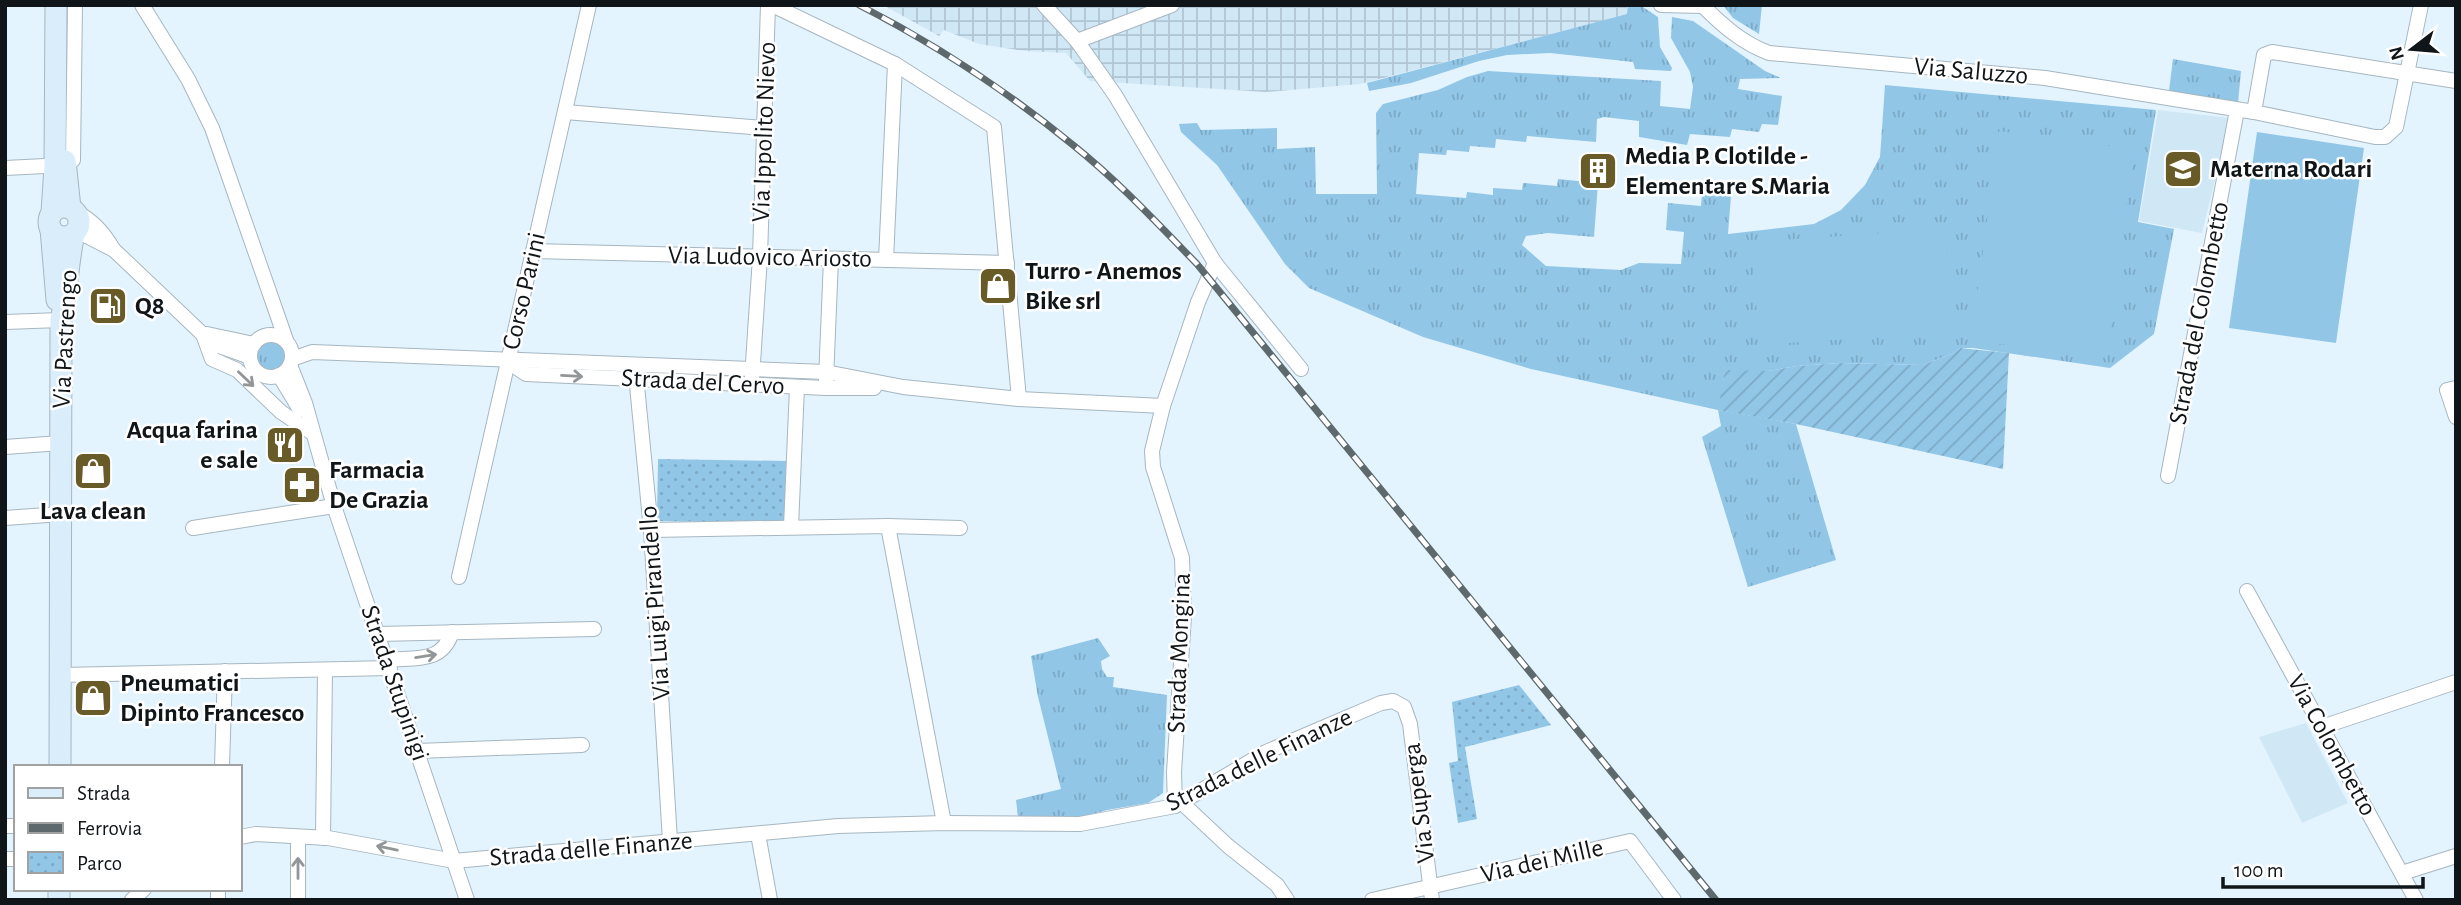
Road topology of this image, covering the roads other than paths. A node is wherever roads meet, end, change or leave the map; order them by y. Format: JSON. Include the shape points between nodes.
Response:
{"nodes":[{"id":1,"x":47,"y":5,"type":"edge"},
{"id":2,"x":56,"y":5,"type":"edge"},
{"id":3,"x":64,"y":5,"type":"edge"},
{"id":4,"x":75,"y":5,"type":"edge"},
{"id":5,"x":142,"y":5,"type":"edge"},
{"id":6,"x":589,"y":5,"type":"edge"},
{"id":7,"x":770,"y":5,"type":"edge"},
{"id":8,"x":1044,"y":5,"type":"edge"},
{"id":9,"x":1172,"y":5,"type":"edge"},
{"id":10,"x":1661,"y":5,"type":"edge"},
{"id":11,"x":1702,"y":5,"type":"edge"},
{"id":12,"x":2421,"y":5,"type":"edge"},
{"id":13,"x":1077,"y":41,"type":"junction"},
{"id":14,"x":895,"y":64,"type":"junction"},
{"id":15,"x":2407,"y":72,"type":"junction"},
{"id":16,"x":2456,"y":81,"type":"edge"},
{"id":17,"x":2237,"y":110,"type":"junction"},
{"id":18,"x":565,"y":112,"type":"junction"},
{"id":19,"x":2254,"y":112,"type":"junction"},
{"id":20,"x":764,"y":128,"type":"junction"},
{"id":21,"x":56,"y":166,"type":"junction"},
{"id":22,"x":5,"y":167,"type":"edge"},
{"id":23,"x":66,"y":221,"type":"junction"},
{"id":24,"x":533,"y":251,"type":"junction"},
{"id":25,"x":760,"y":257,"type":"junction"},
{"id":26,"x":831,"y":259,"type":"junction"},
{"id":27,"x":886,"y":260,"type":"junction"},
{"id":28,"x":1007,"y":262,"type":"junction"},
{"id":29,"x":1215,"y":263,"type":"junction"},
{"id":30,"x":275,"y":310,"type":"junction"},
{"id":31,"x":61,"y":320,"type":"junction"},
{"id":32,"x":5,"y":322,"type":"edge"},
{"id":33,"x":203,"y":332,"type":"junction"},
{"id":34,"x":271,"y":335,"type":"junction"},
{"id":35,"x":252,"y":351,"type":"junction"},
{"id":36,"x":287,"y":357,"type":"junction"},
{"id":37,"x":507,"y":361,"type":"junction"},
{"id":38,"x":1301,"y":369,"type":"dead end"},
{"id":39,"x":636,"y":372,"type":"junction"},
{"id":40,"x":826,"y":372,"type":"junction"},
{"id":41,"x":752,"y":377,"type":"junction"},
{"id":42,"x":797,"y":387,"type":"junction"},
{"id":43,"x":903,"y":387,"type":"junction"},
{"id":44,"x":2456,"y":387,"type":"edge"},
{"id":45,"x":826,"y":388,"type":"junction"},
{"id":46,"x":1019,"y":399,"type":"junction"},
{"id":47,"x":1163,"y":406,"type":"junction"},
{"id":48,"x":2456,"y":417,"type":"edge"},
{"id":49,"x":312,"y":433,"type":"junction"},
{"id":50,"x":61,"y":443,"type":"junction"},
{"id":51,"x":5,"y":447,"type":"edge"},
{"id":52,"x":2168,"y":475,"type":"dead end"},
{"id":53,"x":334,"y":506,"type":"junction"},
{"id":54,"x":61,"y":514,"type":"junction"},
{"id":55,"x":5,"y":518,"type":"edge"},
{"id":56,"x":888,"y":526,"type":"junction"},
{"id":57,"x":791,"y":527,"type":"junction"},
{"id":58,"x":193,"y":528,"type":"dead end"},
{"id":59,"x":960,"y":528,"type":"dead end"},
{"id":60,"x":651,"y":530,"type":"junction"},
{"id":61,"x":459,"y":577,"type":"dead end"},
{"id":62,"x":2247,"y":591,"type":"dead end"},
{"id":63,"x":594,"y":629,"type":"dead end"},
{"id":64,"x":452,"y":632,"type":"junction"},
{"id":65,"x":378,"y":634,"type":"junction"},
{"id":66,"x":389,"y":664,"type":"junction"},
{"id":67,"x":324,"y":670,"type":"junction"},
{"id":68,"x":225,"y":671,"type":"junction"},
{"id":69,"x":61,"y":675,"type":"junction"},
{"id":70,"x":2456,"y":682,"type":"edge"},
{"id":71,"x":1404,"y":707,"type":"joint"},
{"id":72,"x":2322,"y":727,"type":"junction"},
{"id":73,"x":582,"y":745,"type":"dead end"},
{"id":74,"x":418,"y":751,"type":"junction"},
{"id":75,"x":61,"y":765,"type":"edge"},
{"id":76,"x":222,"y":765,"type":"edge"},
{"id":77,"x":1178,"y":804,"type":"junction"},
{"id":78,"x":944,"y":822,"type":"junction"},
{"id":79,"x":758,"y":834,"type":"junction"},
{"id":80,"x":242,"y":836,"type":"edge"},
{"id":81,"x":298,"y":836,"type":"junction"},
{"id":82,"x":323,"y":838,"type":"junction"},
{"id":83,"x":670,"y":842,"type":"junction"},
{"id":84,"x":2456,"y":856,"type":"edge"},
{"id":85,"x":454,"y":861,"type":"junction"},
{"id":86,"x":2402,"y":873,"type":"junction"},
{"id":87,"x":1430,"y":893,"type":"edge"},
{"id":88,"x":298,"y":900,"type":"edge"},
{"id":89,"x":467,"y":900,"type":"edge"},
{"id":90,"x":770,"y":900,"type":"edge"},
{"id":91,"x":1287,"y":900,"type":"edge"},
{"id":92,"x":1372,"y":900,"type":"edge"},
{"id":93,"x":1674,"y":900,"type":"edge"},
{"id":94,"x":2416,"y":900,"type":"edge"}],
"edges":[{"from":1,"to":21,"type":"street"},
{"from":2,"to":21,"type":"main road"},
{"from":3,"to":21,"type":"main road"},
{"from":4,"to":21,"type":"street","via":[[73,160]]},
{"from":5,"to":30,"type":"street","name":"Strada Stupinigi","via":[[212,128]]},
{"from":6,"to":18,"type":"street","name":"Corso Parini"},
{"from":7,"to":14,"type":"street"},
{"from":7,"to":20,"type":"street","name":"Via Ippolito Nievo"},
{"from":8,"to":13,"type":"street"},
{"from":9,"to":13,"type":"street"},
{"from":10,"to":11,"type":"street","name":"Via Saluzzo"},
{"from":11,"to":17,"type":"street","name":"Via Saluzzo","via":[[1730,32],[1769,53],[2045,78]]},
{"from":12,"to":15,"type":"street","name":"Via Saluzzo"},
{"from":13,"to":29,"type":"street","via":[[1115,95]]},
{"from":14,"to":27,"type":"street"},
{"from":14,"to":28,"type":"street","via":[[994,127]]},
{"from":15,"to":16,"type":"street"},
{"from":15,"to":19,"type":"street","via":[[2272,52],[2264,55]]},
{"from":15,"to":19,"type":"street","name":"Via Saluzzo","via":[[2396,127],[2385,136]]},
{"from":17,"to":19,"type":"street","name":"Via Saluzzo"},
{"from":17,"to":52,"type":"street","name":"Strada del Colombetto"},
{"from":18,"to":20,"type":"street"},
{"from":18,"to":24,"type":"street","name":"Corso Parini"},
{"from":20,"to":25,"type":"street","name":"Via Ippolito Nievo"},
{"from":21,"to":22,"type":"street"},
{"from":21,"to":23,"type":"main road"},
{"from":23,"to":31,"type":"main road","name":"Via Pastrengo","via":[[54,289]]},
{"from":23,"to":33,"type":"street","via":[[114,250]]},
{"from":24,"to":25,"type":"street","name":"Via Ludovico Ariosto"},
{"from":24,"to":37,"type":"street","name":"Corso Parini"},
{"from":25,"to":26,"type":"street","name":"Via Ludovico Ariosto"},
{"from":25,"to":41,"type":"street","name":"Via Ippolito Nievo"},
{"from":26,"to":27,"type":"street","name":"Via Ludovico Ariosto"},
{"from":26,"to":40,"type":"street"},
{"from":27,"to":28,"type":"street","name":"Via Ludovico Ariosto"},
{"from":28,"to":46,"type":"street"},
{"from":29,"to":38,"type":"street"},
{"from":29,"to":47,"type":"street","name":"Strada Mongina"},
{"from":30,"to":34,"type":"street","name":"Strada Stupinigi"},
{"from":30,"to":36,"type":"street","name":"Strada Stupinigi"},
{"from":31,"to":32,"type":"street"},
{"from":31,"to":50,"type":"main road","name":"Via Pastrengo"},
{"from":33,"to":35,"type":"street"},
{"from":33,"to":49,"type":"street","one_way":true,"via":[[212,359],[237,370],[281,412]]},
{"from":34,"to":35,"type":"street","via":[[261,337]]},
{"from":34,"to":36,"type":"street"},
{"from":35,"to":36,"type":"street","via":[[252,364],[260,374],[273,377]]},
{"from":36,"to":37,"type":"street","name":"Strada del Cervo","via":[[312,352]]},
{"from":36,"to":49,"type":"street","name":"Strada Stupinigi"},
{"from":37,"to":39,"type":"street","name":"Strada del Cervo"},
{"from":37,"to":61,"type":"street","name":"Corso Parini"},
{"from":39,"to":41,"type":"street","name":"Strada del Cervo"},
{"from":39,"to":60,"type":"street","name":"Via Luigi Pirandello"},
{"from":40,"to":41,"type":"street","name":"Strada del Cervo"},
{"from":40,"to":43,"type":"street","name":"Strada del Cervo"},
{"from":40,"to":45,"type":"street"},
{"from":41,"to":42,"type":"street","name":"Strada del Cervo"},
{"from":42,"to":45,"type":"street","name":"Strada del Cervo"},
{"from":42,"to":57,"type":"street"},
{"from":43,"to":45,"type":"street","name":"Strada del Cervo"},
{"from":43,"to":46,"type":"street","name":"Strada del Cervo"},
{"from":44,"to":48,"type":"street","via":[[2447,390]]},
{"from":46,"to":47,"type":"street","name":"Strada del Cervo"},
{"from":47,"to":77,"type":"street","name":"Strada Mongina","via":[[1153,467],[1182,558],[1184,616],[1174,772]]},
{"from":49,"to":53,"type":"street","name":"Strada Stupinigi"},
{"from":50,"to":51,"type":"street","name":"Via Pastrengo"},
{"from":50,"to":54,"type":"main road","name":"Via Pastrengo"},
{"from":53,"to":58,"type":"street"},
{"from":53,"to":65,"type":"street","name":"Strada Stupinigi"},
{"from":54,"to":55,"type":"street"},
{"from":54,"to":69,"type":"main road","name":"Via Pastrengo"},
{"from":56,"to":57,"type":"street"},
{"from":56,"to":59,"type":"street"},
{"from":56,"to":78,"type":"street"},
{"from":57,"to":60,"type":"street"},
{"from":60,"to":83,"type":"street","name":"Via Luigi Pirandello"},
{"from":62,"to":72,"type":"street","name":"Via Colombetto"},
{"from":63,"to":64,"type":"street"},
{"from":64,"to":65,"type":"street"},
{"from":66,"to":64,"type":"street","one_way":true,"via":[[440,653]]},
{"from":65,"to":66,"type":"street","name":"Strada Stupinigi"},
{"from":66,"to":67,"type":"street"},
{"from":66,"to":74,"type":"street","name":"Strada Stupinigi"},
{"from":67,"to":68,"type":"street"},
{"from":67,"to":82,"type":"street"},
{"from":68,"to":69,"type":"street"},
{"from":68,"to":76,"type":"street"},
{"from":69,"to":75,"type":"main road","name":"Via Pastrengo"},
{"from":70,"to":72,"type":"street"},
{"from":71,"to":77,"type":"street","name":"Strada delle Finanze","via":[[1393,701],[1381,703],[1266,752]]},
{"from":71,"to":87,"type":"street","name":"Via Superga","via":[[1410,724]]},
{"from":72,"to":86,"type":"street","name":"Via Colombetto"},
{"from":73,"to":74,"type":"street"},
{"from":74,"to":85,"type":"street","name":"Strada Stupinigi"},
{"from":77,"to":78,"type":"street","name":"Strada delle Finanze","via":[[1080,824]]},
{"from":77,"to":91,"type":"street","via":[[1276,885]]},
{"from":78,"to":79,"type":"street","name":"Strada delle Finanze"},
{"from":79,"to":83,"type":"street","name":"Strada delle Finanze"},
{"from":79,"to":90,"type":"street"},
{"from":80,"to":81,"type":"street","name":"Strada delle Finanze"},
{"from":81,"to":82,"type":"street","name":"Strada delle Finanze"},
{"from":88,"to":81,"type":"street","one_way":true},
{"from":85,"to":82,"type":"street","name":"Strada delle Finanze","one_way":true},
{"from":83,"to":85,"type":"street","name":"Strada delle Finanze"},
{"from":84,"to":86,"type":"street"},
{"from":85,"to":89,"type":"street","name":"Strada Stupinigi"},
{"from":86,"to":94,"type":"street","name":"Via Colombetto"},
{"from":87,"to":92,"type":"street","name":"Via dei Mille"},
{"from":87,"to":93,"type":"street","name":"Via dei Mille","via":[[1630,841]]}]}
